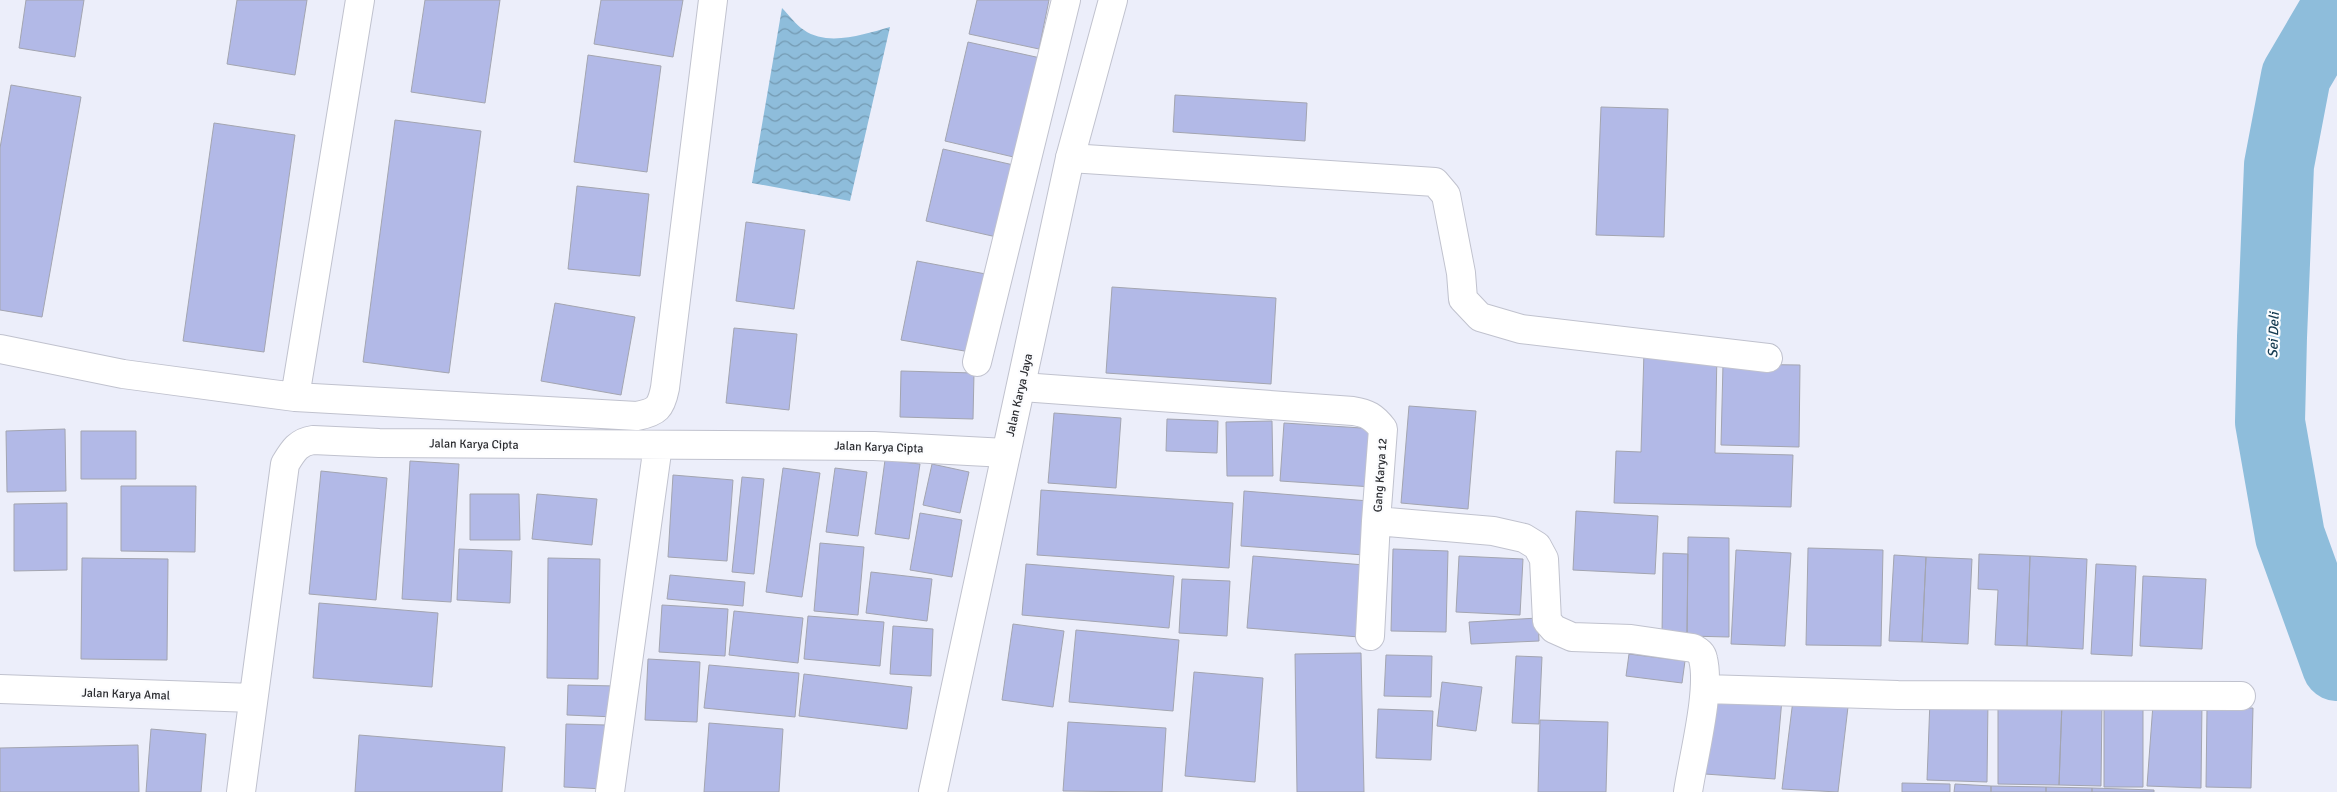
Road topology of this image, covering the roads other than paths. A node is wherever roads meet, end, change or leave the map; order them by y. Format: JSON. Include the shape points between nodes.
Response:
{"nodes":[{"id":1,"x":360,"y":0,"type":"edge"},
{"id":2,"x":713,"y":0,"type":"edge"},
{"id":3,"x":1066,"y":0,"type":"edge"},
{"id":4,"x":1112,"y":0,"type":"edge"},
{"id":5,"x":1070,"y":158,"type":"junction"},
{"id":6,"x":0,"y":349,"type":"edge"},
{"id":7,"x":1768,"y":358,"type":"dead end"},
{"id":8,"x":977,"y":362,"type":"dead end"},
{"id":9,"x":1022,"y":387,"type":"junction"},
{"id":10,"x":295,"y":397,"type":"junction"},
{"id":11,"x":658,"y":446,"type":"junction"},
{"id":12,"x":1006,"y":453,"type":"junction"},
{"id":13,"x":1376,"y":521,"type":"junction"},
{"id":14,"x":1370,"y":636,"type":"dead end"},
{"id":15,"x":0,"y":689,"type":"edge"},
{"id":16,"x":1705,"y":689,"type":"junction"},
{"id":17,"x":2241,"y":696,"type":"dead end"},
{"id":18,"x":253,"y":698,"type":"junction"},
{"id":19,"x":241,"y":792,"type":"edge"},
{"id":20,"x":610,"y":792,"type":"edge"},
{"id":21,"x":933,"y":792,"type":"edge"},
{"id":22,"x":1688,"y":792,"type":"edge"}],
"edges":[{"from":1,"to":10,"type":"street"},
{"from":2,"to":10,"type":"street","via":[[665,388],[658,407],[651,413],[637,416]]},
{"from":3,"to":8,"type":"street"},
{"from":4,"to":5,"type":"street","name":"Jalan Karya Jaya"},
{"from":5,"to":7,"type":"street","via":[[1435,182],[1446,195],[1463,299],[1480,317],[1522,329]]},
{"from":5,"to":9,"type":"street","name":"Jalan Karya Jaya"},
{"from":6,"to":10,"type":"street","via":[[123,374]]},
{"from":9,"to":12,"type":"street","name":"Jalan Karya Jaya"},
{"from":9,"to":13,"type":"street","name":"Gang Karya 12","via":[[1365,412],[1375,418],[1383,429]]},
{"from":11,"to":12,"type":"street","name":"Jalan Karya Cipta","via":[[874,446]]},
{"from":11,"to":18,"type":"street","name":"Jalan Karya Cipta","via":[[302,442],[285,464]]},
{"from":11,"to":20,"type":"street"},
{"from":12,"to":21,"type":"street","name":"Jalan Karya Jaya"},
{"from":13,"to":14,"type":"street"},
{"from":13,"to":16,"type":"street","name":"Gang Karya 12","via":[[1493,531],[1524,538],[1537,546],[1544,559],[1547,621],[1554,630],[1572,637],[1631,639],[1693,648],[1703,658]]},
{"from":15,"to":18,"type":"street","name":"Jalan Karya Amal"},
{"from":16,"to":17,"type":"street"},
{"from":16,"to":22,"type":"street"},
{"from":18,"to":19,"type":"street","name":"Jalan Karya Cipta"}]}
